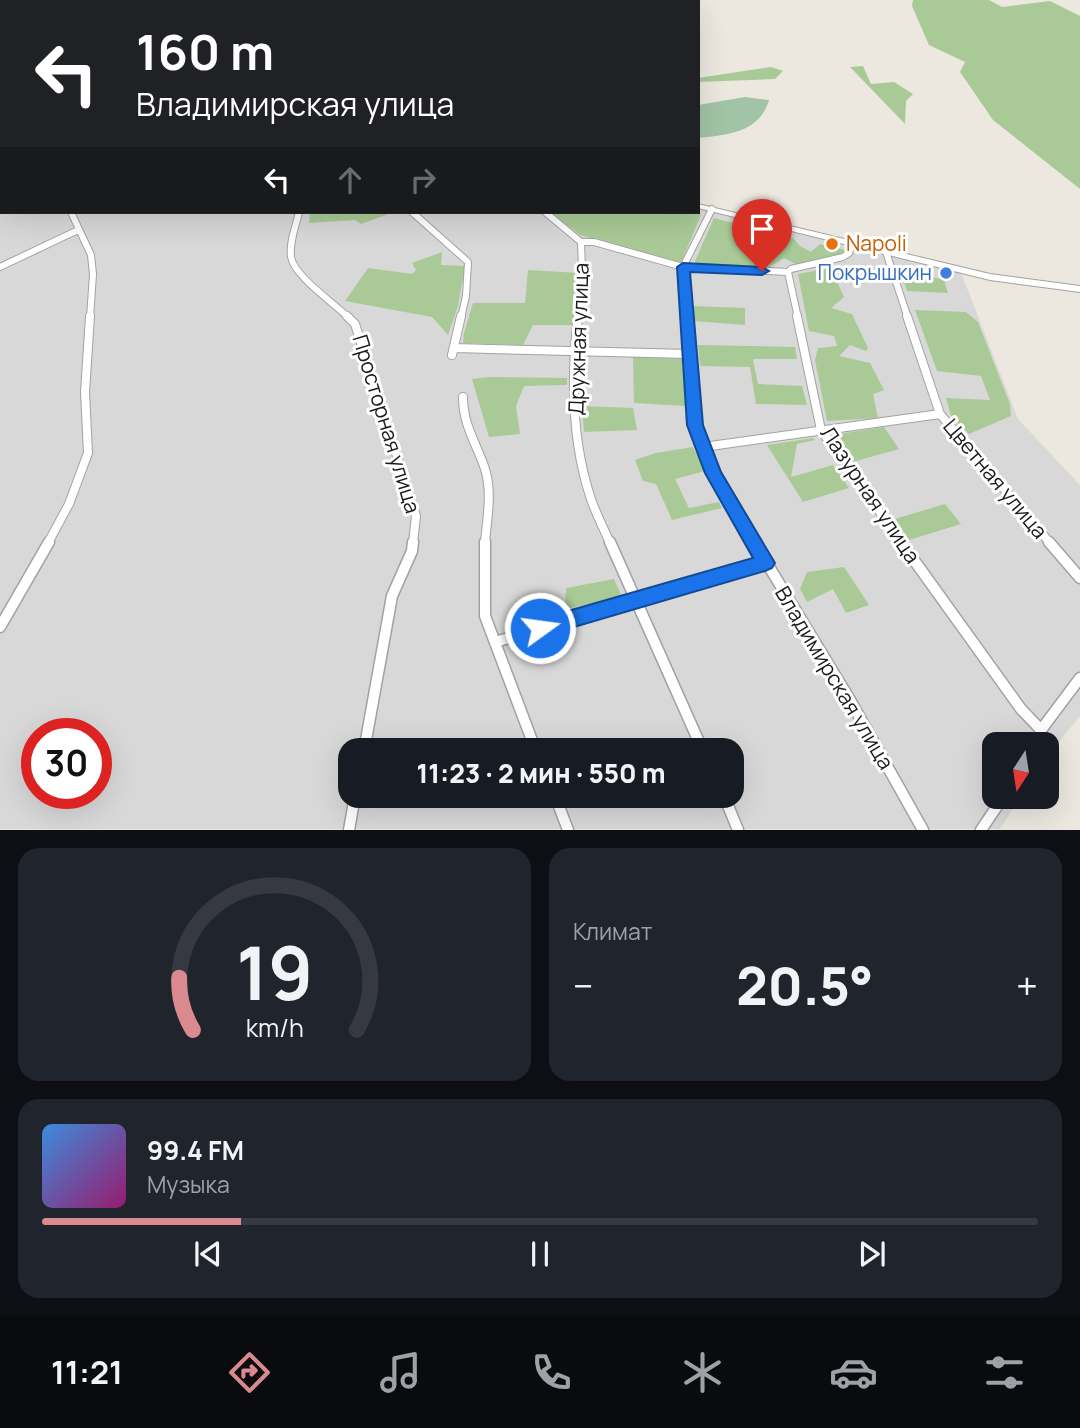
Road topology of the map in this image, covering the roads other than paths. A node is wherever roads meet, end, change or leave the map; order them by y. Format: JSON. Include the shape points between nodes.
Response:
{"nodes":[{"id":1,"x":700,"y":206,"type":"edge"},
{"id":2,"x":712,"y":209,"type":"junction"},
{"id":3,"x":72,"y":214,"type":"edge"},
{"id":4,"x":299,"y":214,"type":"edge"},
{"id":5,"x":414,"y":214,"type":"edge"},
{"id":6,"x":547,"y":214,"type":"edge"},
{"id":7,"x":78,"y":230,"type":"junction"},
{"id":8,"x":581,"y":242,"type":"junction"},
{"id":9,"x":852,"y":244,"type":"junction"},
{"id":10,"x":886,"y":252,"type":"junction"},
{"id":11,"x":0,"y":267,"type":"edge"},
{"id":12,"x":683,"y":267,"type":"junction"},
{"id":13,"x":788,"y":272,"type":"junction"},
{"id":14,"x":1080,"y":289,"type":"edge"},
{"id":15,"x":575,"y":351,"type":"junction"},
{"id":16,"x":689,"y":354,"type":"junction"},
{"id":17,"x":463,"y":397,"type":"dead end"},
{"id":18,"x":940,"y":414,"type":"junction"},
{"id":19,"x":821,"y":430,"type":"junction"},
{"id":20,"x":703,"y":447,"type":"junction"},
{"id":21,"x":765,"y":563,"type":"junction"},
{"id":22,"x":1080,"y":578,"type":"edge"},
{"id":23,"x":636,"y":599,"type":"junction"},
{"id":24,"x":0,"y":627,"type":"edge"},
{"id":25,"x":495,"y":642,"type":"junction"},
{"id":26,"x":1080,"y":678,"type":"edge"},
{"id":27,"x":1041,"y":730,"type":"joint"},
{"id":28,"x":365,"y":738,"type":"edge"},
{"id":29,"x":532,"y":738,"type":"edge"},
{"id":30,"x":698,"y":738,"type":"edge"},
{"id":31,"x":353,"y":808,"type":"edge"},
{"id":32,"x":560,"y":808,"type":"edge"},
{"id":33,"x":729,"y":808,"type":"edge"},
{"id":34,"x":995,"y":809,"type":"edge"},
{"id":35,"x":349,"y":830,"type":"edge"},
{"id":36,"x":568,"y":830,"type":"edge"},
{"id":37,"x":738,"y":830,"type":"edge"},
{"id":38,"x":923,"y":830,"type":"edge"},
{"id":39,"x":981,"y":830,"type":"edge"}],
"edges":[{"from":1,"to":2,"type":"street"},
{"from":2,"to":9,"type":"street"},
{"from":2,"to":12,"type":"street"},
{"from":3,"to":7,"type":"street"},
{"from":4,"to":28,"type":"street","name":"Просторная улица","via":[[291,259],[355,324],[416,516],[412,551],[392,596]]},
{"from":5,"to":15,"type":"street","via":[[468,262],[466,296],[453,352]]},
{"from":6,"to":8,"type":"street","name":"Дружная улица"},
{"from":7,"to":11,"type":"street"},
{"from":7,"to":24,"type":"street","via":[[91,255],[93,274],[85,394],[88,453],[60,523]]},
{"from":8,"to":12,"type":"street"},
{"from":8,"to":15,"type":"street","name":"Дружная улица"},
{"from":9,"to":10,"type":"street"},
{"from":9,"to":13,"type":"street","via":[[843,257]]},
{"from":10,"to":14,"type":"street","via":[[1009,281]]},
{"from":10,"to":18,"type":"street","name":"Цветная улица"},
{"from":12,"to":13,"type":"street"},
{"from":12,"to":16,"type":"street","name":"Владимирская улица"},
{"from":13,"to":19,"type":"street","name":"Лазурная улица"},
{"from":15,"to":16,"type":"street"},
{"from":15,"to":23,"type":"street","name":"Дружная улица","via":[[576,435],[583,472]]},
{"from":16,"to":20,"type":"street","name":"Владимирская улица","via":[[695,425]]},
{"from":17,"to":25,"type":"street","via":[[469,435],[490,494],[483,557],[485,616]]},
{"from":18,"to":19,"type":"street"},
{"from":18,"to":22,"type":"street","name":"Цветная улица"},
{"from":19,"to":20,"type":"street"},
{"from":19,"to":27,"type":"street","name":"Лазурная улица","via":[[1021,709]]},
{"from":20,"to":21,"type":"street","name":"Владимирская улица"},
{"from":21,"to":23,"type":"street"},
{"from":21,"to":38,"type":"street","name":"Владимирская улица"},
{"from":23,"to":25,"type":"street"},
{"from":23,"to":30,"type":"street","name":"Дружная улица"},
{"from":25,"to":29,"type":"street"},
{"from":26,"to":27,"type":"street"},
{"from":31,"to":35,"type":"street"},
{"from":32,"to":36,"type":"street"},
{"from":33,"to":37,"type":"street"},
{"from":34,"to":39,"type":"street"}]}
